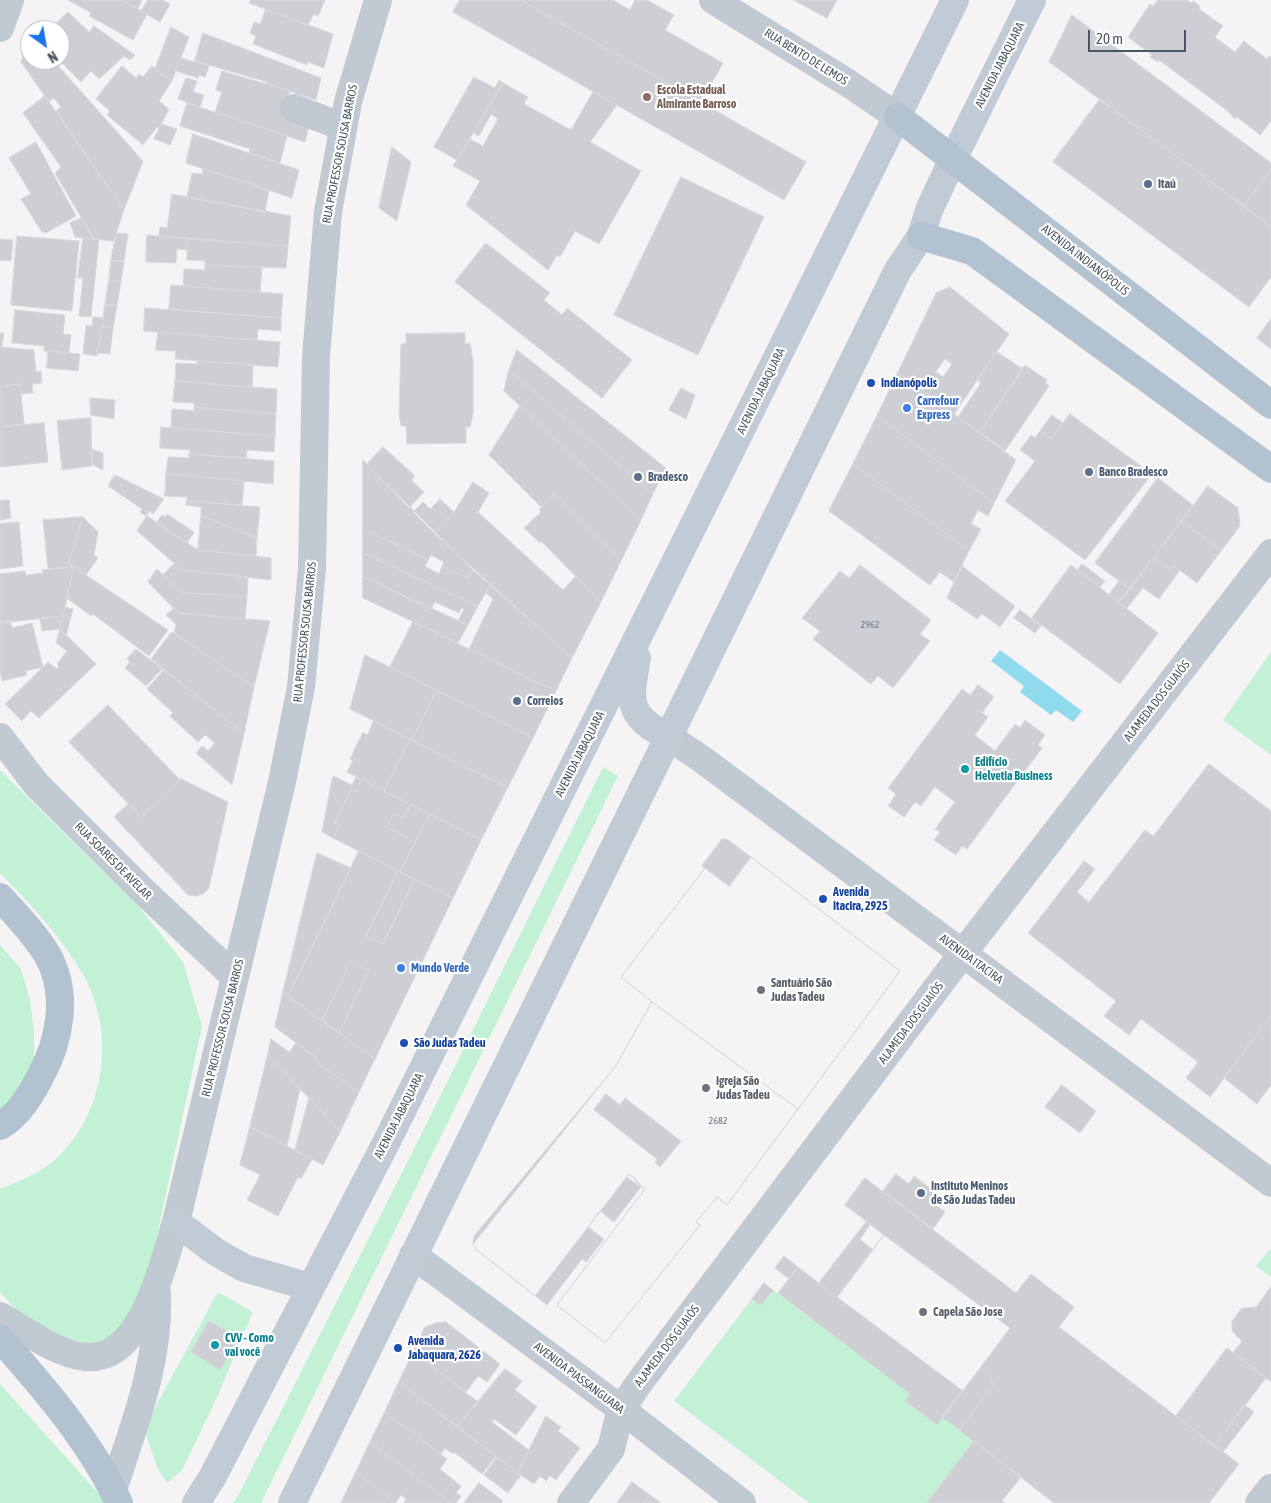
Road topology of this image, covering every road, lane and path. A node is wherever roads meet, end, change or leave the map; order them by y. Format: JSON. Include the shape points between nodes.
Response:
{"nodes":[{"id":1,"x":10,"y":0,"type":"edge"},
{"id":2,"x":378,"y":0,"type":"edge"},
{"id":3,"x":713,"y":0,"type":"edge"},
{"id":4,"x":955,"y":0,"type":"edge"},
{"id":5,"x":1032,"y":0,"type":"edge"},
{"id":6,"x":0,"y":28,"type":"edge"},
{"id":7,"x":294,"y":108,"type":"dead end"},
{"id":8,"x":898,"y":117,"type":"junction"},
{"id":9,"x":343,"y":127,"type":"junction"},
{"id":10,"x":953,"y":159,"type":"junction"},
{"id":11,"x":921,"y":236,"type":"junction"},
{"id":12,"x":1271,"y":405,"type":"edge"},
{"id":13,"x":1271,"y":469,"type":"edge"},
{"id":14,"x":1271,"y":553,"type":"edge"},
{"id":15,"x":643,"y":630,"type":"junction"},
{"id":16,"x":0,"y":737,"type":"edge"},
{"id":17,"x":669,"y":737,"type":"junction"},
{"id":18,"x":0,"y":896,"type":"edge"},
{"id":19,"x":964,"y":953,"type":"junction"},
{"id":20,"x":235,"y":977,"type":"junction"},
{"id":21,"x":0,"y":1126,"type":"edge"},
{"id":22,"x":1271,"y":1183,"type":"edge"},
{"id":23,"x":176,"y":1222,"type":"junction"},
{"id":24,"x":413,"y":1255,"type":"junction"},
{"id":25,"x":156,"y":1284,"type":"junction"},
{"id":26,"x":310,"y":1286,"type":"junction"},
{"id":27,"x":0,"y":1316,"type":"edge"},
{"id":28,"x":0,"y":1338,"type":"edge"},
{"id":29,"x":621,"y":1409,"type":"junction"},
{"id":30,"x":1271,"y":1488,"type":"edge"},
{"id":31,"x":116,"y":1496,"type":"edge"},
{"id":32,"x":196,"y":1503,"type":"edge"},
{"id":33,"x":292,"y":1503,"type":"edge"},
{"id":34,"x":571,"y":1503,"type":"edge"},
{"id":35,"x":742,"y":1503,"type":"edge"},
{"id":36,"x":1259,"y":1503,"type":"edge"}],
"edges":[{"from":1,"to":6,"type":"street"},
{"from":2,"to":9,"type":"street","name":"RUA PROFESSOR SOUSA BARROS"},
{"from":3,"to":8,"type":"street","name":"RUA BENTO DE LEMOS"},
{"from":4,"to":8,"type":"main road","name":"AVENIDA JABAQUARA"},
{"from":5,"to":10,"type":"main road","name":"AVENIDA JABAQUARA"},
{"from":7,"to":9,"type":"street"},
{"from":8,"to":10,"type":"main road","name":"AVENIDA INDIANÓPOLIS"},
{"from":8,"to":15,"type":"main road","name":"AVENIDA JABAQUARA"},
{"from":9,"to":20,"type":"street","name":"RUA PROFESSOR SOUSA BARROS","via":[[328,212],[319,328],[312,569],[302,687]]},
{"from":10,"to":11,"type":"main road","name":"AVENIDA JABAQUARA","via":[[929,210]]},
{"from":10,"to":12,"type":"main road","name":"AVENIDA INDIANÓPOLIS"},
{"from":11,"to":13,"type":"main road","via":[[972,251]]},
{"from":11,"to":17,"type":"main road","name":"AVENIDA JABAQUARA","via":[[893,279]]},
{"from":14,"to":19,"type":"street","name":"ALAMEDA DOS GUAIÓS"},
{"from":15,"to":17,"type":"main road","via":[[631,703],[642,721]]},
{"from":15,"to":26,"type":"main road","name":"AVENIDA JABAQUARA","via":[[387,1141]]},
{"from":16,"to":20,"type":"street","name":"RUA SOARES DE AVELAR","via":[[36,784]]},
{"from":17,"to":19,"type":"street","name":"AVENIDA ITACIRA"},
{"from":17,"to":24,"type":"main road","name":"AVENIDA JABAQUARA"},
{"from":18,"to":21,"type":"main road","via":[[48,958],[59,987],[60,1022],[51,1057],[35,1087],[11,1120]]},
{"from":19,"to":22,"type":"street","name":"AVENIDA ITACIRA"},
{"from":19,"to":29,"type":"street","name":"ALAMEDA DOS GUAIÓS"},
{"from":20,"to":23,"type":"street","name":"RUA PROFESSOR SOUSA BARROS"},
{"from":23,"to":25,"type":"street","name":"RUA PROFESSOR SOUSA BARROS"},
{"from":23,"to":26,"type":"main road","via":[[244,1268]]},
{"from":24,"to":29,"type":"street","name":"AVENIDA PIASSANGUABA"},
{"from":24,"to":33,"type":"main road","name":"AVENIDA JABAQUARA"},
{"from":25,"to":27,"type":"street","name":"RUA PROFESSOR SOUSA BARROS","via":[[128,1340],[114,1351],[100,1356],[86,1358],[68,1353]]},
{"from":25,"to":31,"type":"street","name":"RUA PROFESSOR SOUSA BARROS","via":[[158,1310],[152,1363]]},
{"from":26,"to":32,"type":"main road","name":"AVENIDA JABAQUARA","via":[[212,1478]]},
{"from":28,"to":31,"type":"main road","via":[[63,1414]]},
{"from":29,"to":34,"type":"street","name":"ALAMEDA DOS GUAIÓS","via":[[611,1449]]},
{"from":29,"to":35,"type":"street","name":"AVENIDA PIASSANGUABA"},
{"from":30,"to":36,"type":"street"}]}
